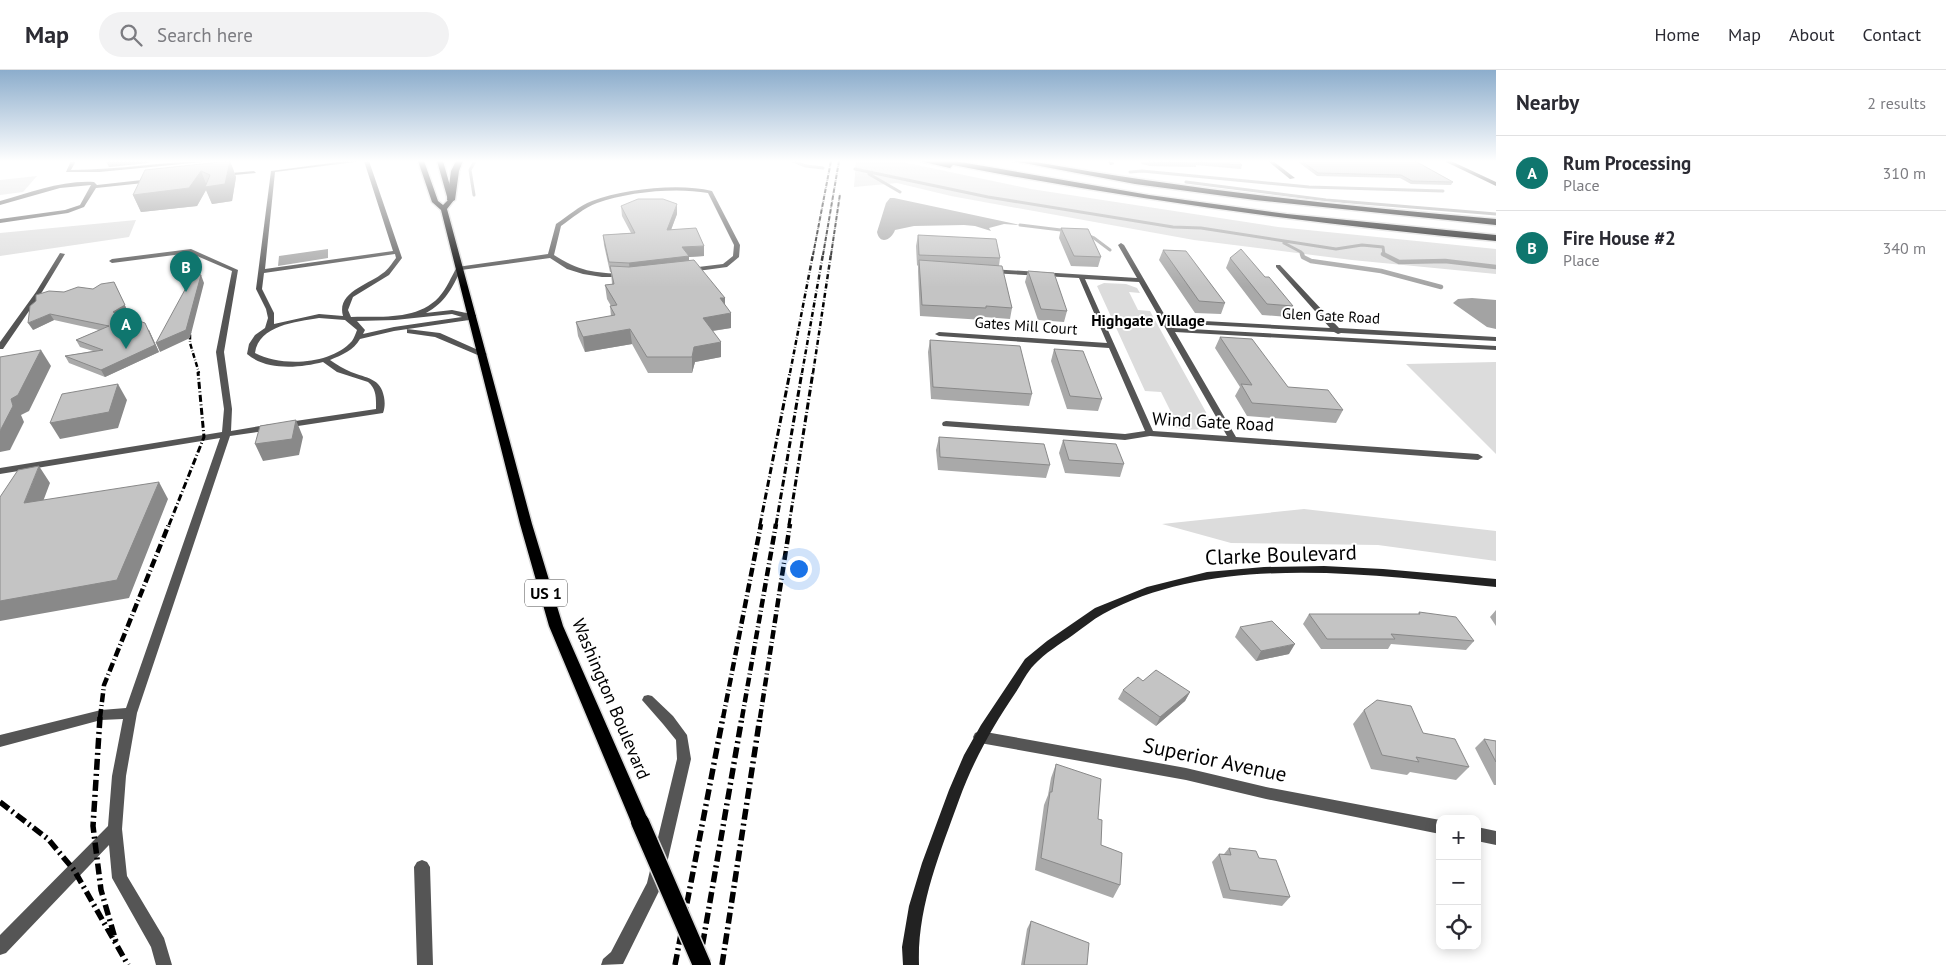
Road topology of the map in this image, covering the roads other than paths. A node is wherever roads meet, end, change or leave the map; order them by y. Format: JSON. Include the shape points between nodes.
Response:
{"nodes":[{"id":1,"x":84,"y":203,"type":"edge"},
{"id":2,"x":269,"y":203,"type":"edge"},
{"id":3,"x":381,"y":203,"type":"edge"},
{"id":4,"x":436,"y":203,"type":"edge"},
{"id":5,"x":448,"y":203,"type":"edge"},
{"id":6,"x":594,"y":203,"type":"edge"},
{"id":7,"x":715,"y":203,"type":"edge"},
{"id":8,"x":1181,"y":203,"type":"edge"},
{"id":9,"x":1185,"y":203,"type":"edge"},
{"id":10,"x":1296,"y":203,"type":"edge"},
{"id":11,"x":444,"y":208,"type":"junction"},
{"id":12,"x":1219,"y":208,"type":"junction"},
{"id":13,"x":0,"y":221,"type":"edge"},
{"id":14,"x":1496,"y":222,"type":"edge"},
{"id":15,"x":1496,"y":238,"type":"edge"},
{"id":16,"x":1121,"y":245,"type":"dead end"},
{"id":17,"x":398,"y":252,"type":"junction"},
{"id":18,"x":62,"y":254,"type":"dead end"},
{"id":19,"x":551,"y":256,"type":"junction"},
{"id":20,"x":112,"y":261,"type":"dead end"},
{"id":21,"x":1278,"y":266,"type":"dead end"},
{"id":22,"x":459,"y":268,"type":"junction"},
{"id":23,"x":687,"y":270,"type":"edge"},
{"id":24,"x":986,"y":271,"type":"edge"},
{"id":25,"x":260,"y":272,"type":"junction"},
{"id":26,"x":1081,"y":276,"type":"junction"},
{"id":27,"x":630,"y":277,"type":"edge"},
{"id":28,"x":1141,"y":280,"type":"junction"},
{"id":29,"x":415,"y":315,"type":"junction"},
{"id":30,"x":473,"y":318,"type":"junction"},
{"id":31,"x":348,"y":319,"type":"junction"},
{"id":32,"x":1165,"y":320,"type":"junction"},
{"id":33,"x":394,"y":329,"type":"junction"},
{"id":34,"x":268,"y":330,"type":"junction"},
{"id":35,"x":1170,"y":330,"type":"junction"},
{"id":36,"x":1336,"y":331,"type":"junction"},
{"id":37,"x":939,"y":334,"type":"dead end"},
{"id":38,"x":359,"y":337,"type":"junction"},
{"id":39,"x":1496,"y":339,"type":"edge"},
{"id":40,"x":1346,"y":341,"type":"junction"},
{"id":41,"x":1112,"y":346,"type":"junction"},
{"id":42,"x":0,"y":347,"type":"edge"},
{"id":43,"x":1496,"y":348,"type":"edge"},
{"id":44,"x":482,"y":354,"type":"junction"},
{"id":45,"x":324,"y":359,"type":"junction"},
{"id":46,"x":946,"y":424,"type":"dead end"},
{"id":47,"x":1150,"y":433,"type":"junction"},
{"id":48,"x":226,"y":434,"type":"junction"},
{"id":49,"x":1233,"y":438,"type":"junction"},
{"id":50,"x":1478,"y":458,"type":"dead end"},
{"id":51,"x":0,"y":470,"type":"edge"},
{"id":52,"x":1496,"y":583,"type":"edge"},
{"id":53,"x":648,"y":700,"type":"dead end"},
{"id":54,"x":131,"y":712,"type":"junction"},
{"id":55,"x":980,"y":737,"type":"junction"},
{"id":56,"x":0,"y":741,"type":"edge"},
{"id":57,"x":1436,"y":826,"type":"edge"},
{"id":58,"x":115,"y":829,"type":"junction"},
{"id":59,"x":1481,"y":835,"type":"edge"},
{"id":60,"x":1496,"y":838,"type":"edge"},
{"id":61,"x":422,"y":867,"type":"dead end"},
{"id":62,"x":0,"y":947,"type":"edge"},
{"id":63,"x":164,"y":965,"type":"edge"},
{"id":64,"x":424,"y":965,"type":"edge"},
{"id":65,"x":609,"y":965,"type":"edge"},
{"id":66,"x":702,"y":965,"type":"edge"},
{"id":67,"x":911,"y":965,"type":"edge"}],
"edges":[{"from":1,"to":13,"type":"street","via":[[66,212]]},
{"from":2,"to":25,"type":"street"},
{"from":3,"to":17,"type":"street"},
{"from":4,"to":11,"type":"main road","name":"Washington Boulevard","number":"US 1"},
{"from":5,"to":11,"type":"main road"},
{"from":6,"to":19,"type":"street","via":[[558,225]]},
{"from":7,"to":23,"type":"street","via":[[737,245],[736,257],[725,266]]},
{"from":8,"to":12,"type":"highway"},
{"from":9,"to":12,"type":"highway"},
{"from":10,"to":14,"type":"highway"},
{"from":11,"to":22,"type":"main road","name":"Washington Boulevard","number":"US 1"},
{"from":12,"to":15,"type":"highway"},
{"from":16,"to":28,"type":"street"},
{"from":17,"to":25,"type":"street"},
{"from":17,"to":31,"type":"street","via":[[399,258],[387,274],[351,296],[347,302]]},
{"from":18,"to":42,"type":"street","via":[[40,292]]},
{"from":19,"to":22,"type":"street"},
{"from":19,"to":27,"type":"street","via":[[565,266],[588,275]]},
{"from":20,"to":48,"type":"street","via":[[191,251],[235,270],[220,352],[228,408]]},
{"from":21,"to":36,"type":"street"},
{"from":22,"to":29,"type":"street","via":[[441,301]]},
{"from":22,"to":30,"type":"main road","name":"Washington Boulevard","number":"US 1"},
{"from":24,"to":26,"type":"street"},
{"from":25,"to":34,"type":"street","via":[[259,289],[272,311],[273,320]]},
{"from":26,"to":28,"type":"street"},
{"from":26,"to":41,"type":"street"},
{"from":28,"to":32,"type":"street"},
{"from":29,"to":30,"type":"street","via":[[452,312]]},
{"from":29,"to":31,"type":"street"},
{"from":30,"to":33,"type":"street"},
{"from":30,"to":44,"type":"main road","name":"Washington Boulevard","number":"US 1"},
{"from":31,"to":34,"type":"street","via":[[301,318]]},
{"from":31,"to":38,"type":"street","via":[[357,323],[361,330]]},
{"from":32,"to":35,"type":"street"},
{"from":32,"to":36,"type":"street","name":"Glen Gate Road"},
{"from":33,"to":38,"type":"street"},
{"from":33,"to":44,"type":"street","via":[[437,335]]},
{"from":34,"to":45,"type":"street","via":[[250,346],[251,354],[258,360],[288,365]]},
{"from":35,"to":40,"type":"street","name":"Glen Gate Road"},
{"from":35,"to":49,"type":"street"},
{"from":36,"to":39,"type":"street","name":"Glen Gate Road"},
{"from":36,"to":40,"type":"street"},
{"from":37,"to":41,"type":"street","name":"Gates Mill Court"},
{"from":38,"to":45,"type":"street","via":[[352,345]]},
{"from":40,"to":43,"type":"street","name":"Glen Gate Road"},
{"from":41,"to":47,"type":"street"},
{"from":44,"to":66,"type":"main road","name":"Washington Boulevard","number":"US 1","bridge":true,"via":[[556,626]]},
{"from":45,"to":48,"type":"street","via":[[341,370],[370,379],[381,393],[380,411]]},
{"from":46,"to":47,"type":"street","name":"Wind Gate Road","via":[[1125,437]]},
{"from":47,"to":49,"type":"street","name":"Wind Gate Road"},
{"from":48,"to":51,"type":"street"},
{"from":48,"to":54,"type":"street"},
{"from":49,"to":50,"type":"street","name":"Wind Gate Road"},
{"from":52,"to":55,"type":"street","name":"Clarke Boulevard","via":[[1311,570],[1198,577],[1145,590],[1100,609],[1065,632],[1030,662]]},
{"from":53,"to":65,"type":"street","via":[[682,739],[684,759],[654,885],[617,958]]},
{"from":54,"to":56,"type":"street","via":[[100,715]]},
{"from":54,"to":58,"type":"street","via":[[119,776]]},
{"from":55,"to":57,"type":"street","name":"Superior Avenue","via":[[1186,774]]},
{"from":55,"to":67,"type":"street","name":"Clarke Boulevard","via":[[955,792],[926,873],[909,946]]},
{"from":58,"to":62,"type":"street"},
{"from":58,"to":63,"type":"street","via":[[120,878],[158,944]]},
{"from":59,"to":60,"type":"street"},
{"from":61,"to":64,"type":"street"}]}
